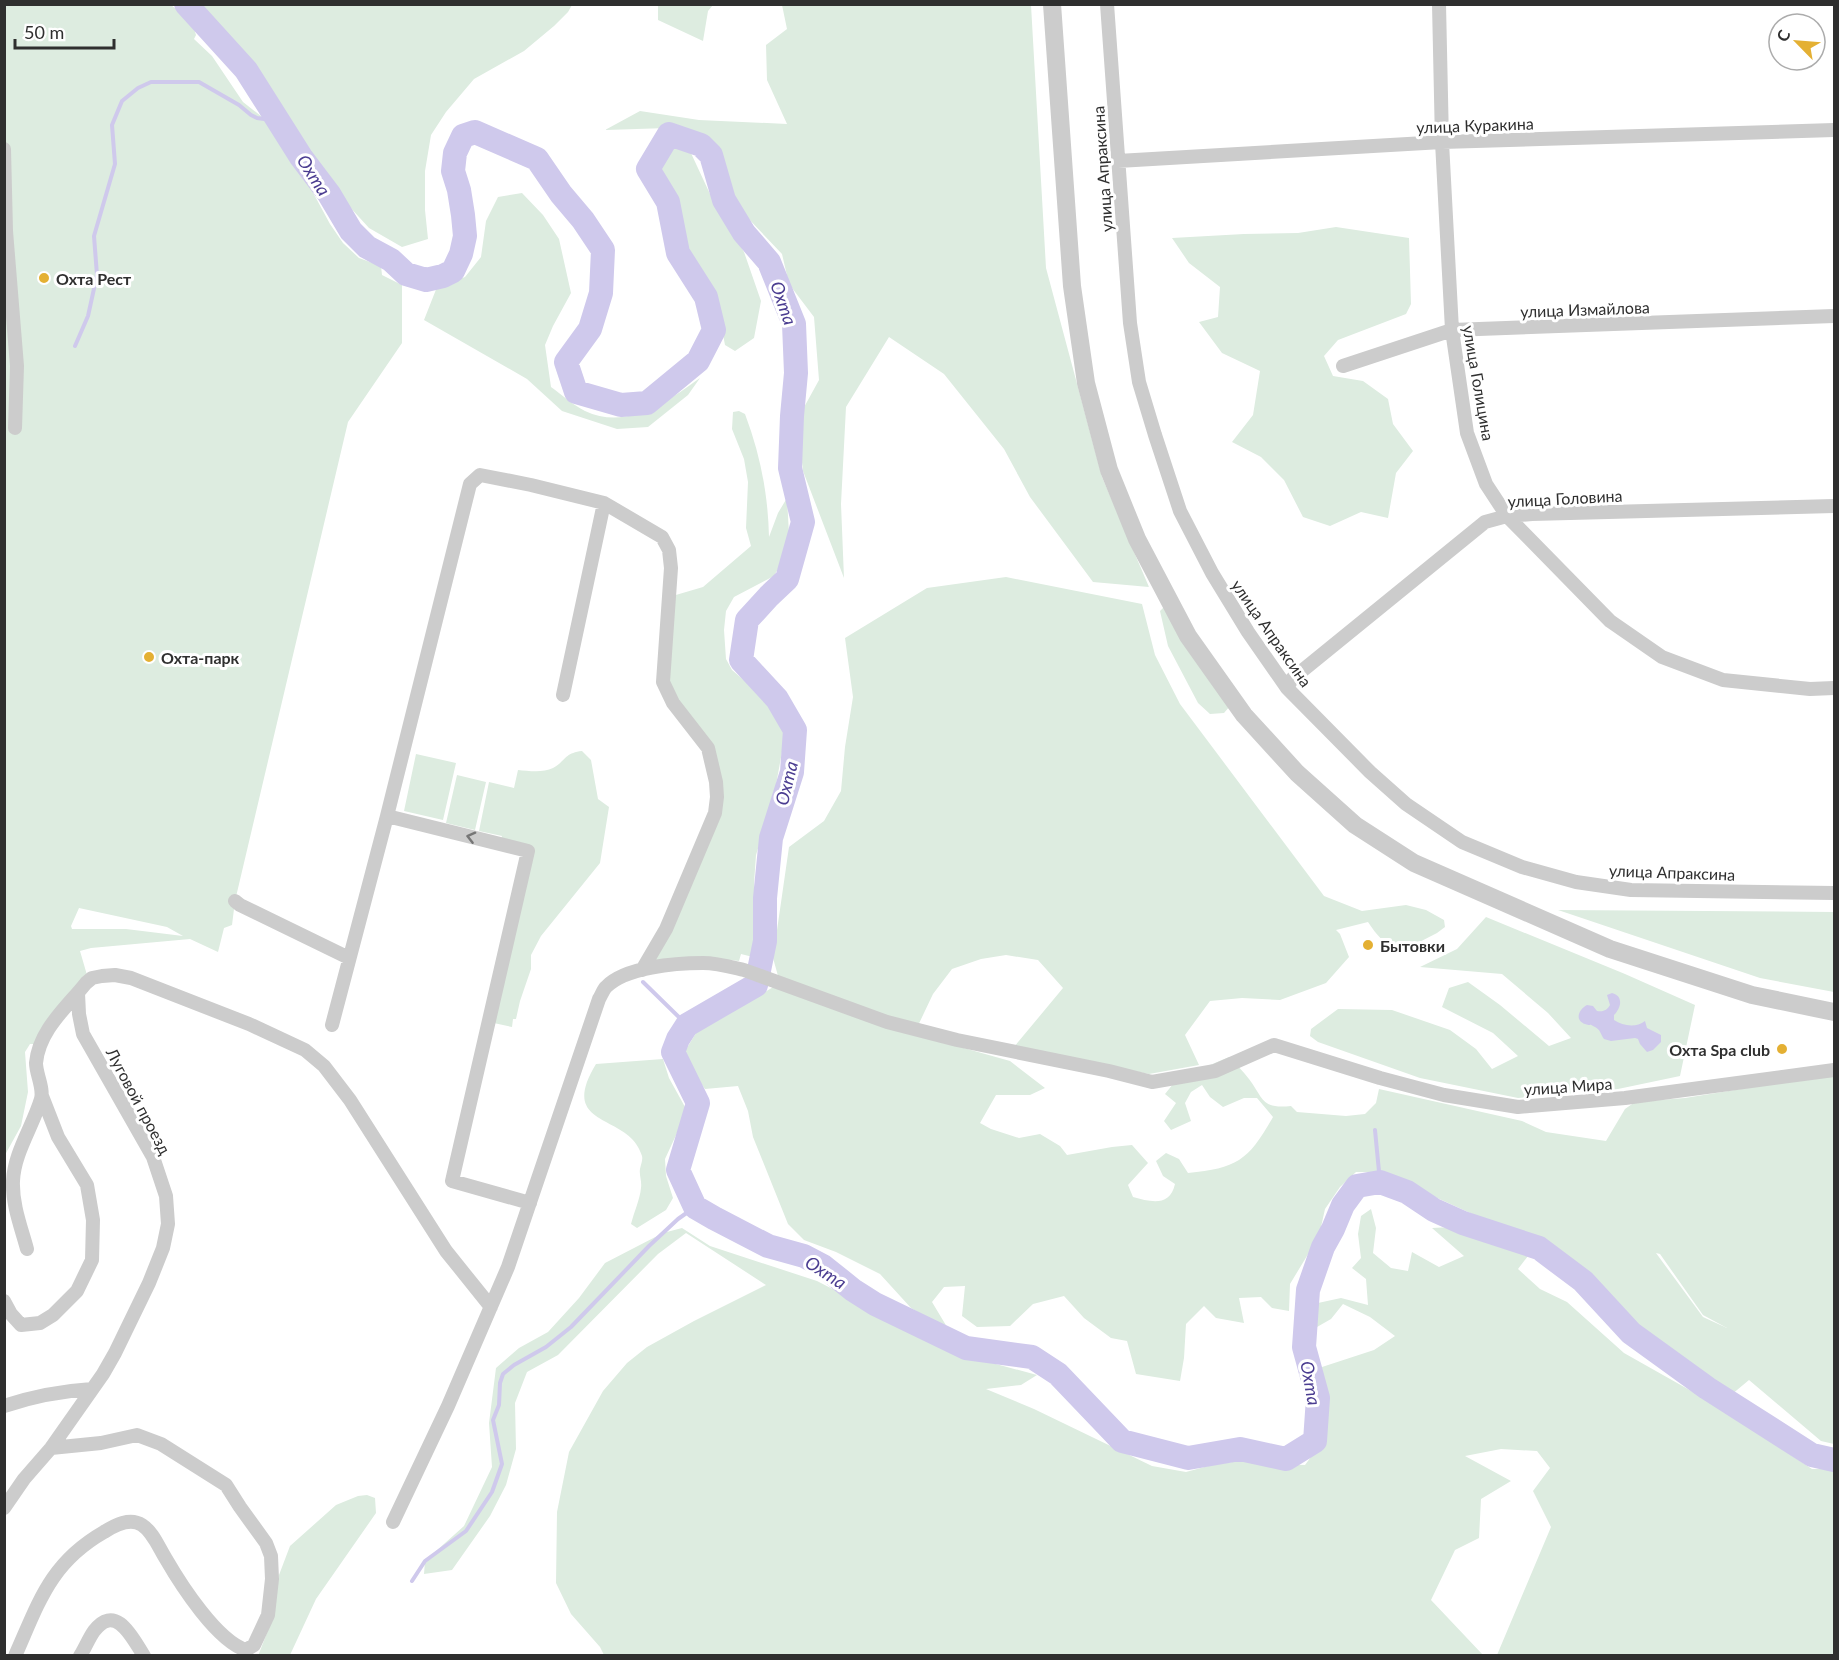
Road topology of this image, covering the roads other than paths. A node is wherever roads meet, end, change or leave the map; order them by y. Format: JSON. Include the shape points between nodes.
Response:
{"nodes":[{"id":1,"x":1052,"y":4,"type":"edge"},
{"id":2,"x":1107,"y":4,"type":"edge"},
{"id":3,"x":1439,"y":4,"type":"edge"},
{"id":4,"x":1834,"y":129,"type":"edge"},
{"id":5,"x":1442,"y":142,"type":"junction"},
{"id":6,"x":4,"y":149,"type":"edge"},
{"id":7,"x":1118,"y":160,"type":"junction"},
{"id":8,"x":1834,"y":316,"type":"edge"},
{"id":9,"x":1452,"y":330,"type":"junction"},
{"id":10,"x":1343,"y":366,"type":"dead end"},
{"id":11,"x":15,"y":428,"type":"dead end"},
{"id":12,"x":604,"y":503,"type":"junction"},
{"id":13,"x":1834,"y":506,"type":"edge"},
{"id":14,"x":1507,"y":516,"type":"junction"},
{"id":15,"x":1287,"y":688,"type":"junction"},
{"id":16,"x":1834,"y":688,"type":"edge"},
{"id":17,"x":563,"y":695,"type":"dead end"},
{"id":18,"x":387,"y":816,"type":"junction"},
{"id":19,"x":1834,"y":893,"type":"edge"},
{"id":20,"x":235,"y":901,"type":"dead end"},
{"id":21,"x":349,"y":958,"type":"junction"},
{"id":22,"x":642,"y":970,"type":"junction"},
{"id":23,"x":78,"y":993,"type":"junction"},
{"id":24,"x":1834,"y":1012,"type":"edge"},
{"id":25,"x":332,"y":1024,"type":"dead end"},
{"id":26,"x":1834,"y":1070,"type":"edge"},
{"id":27,"x":42,"y":1096,"type":"junction"},
{"id":28,"x":530,"y":1203,"type":"junction"},
{"id":29,"x":27,"y":1249,"type":"dead end"},
{"id":30,"x":4,"y":1301,"type":"edge"},
{"id":31,"x":491,"y":1308,"type":"junction"},
{"id":32,"x":92,"y":1389,"type":"junction"},
{"id":33,"x":4,"y":1406,"type":"edge"},
{"id":34,"x":51,"y":1448,"type":"junction"},
{"id":35,"x":4,"y":1508,"type":"edge"},
{"id":36,"x":393,"y":1522,"type":"dead end"},
{"id":37,"x":252,"y":1650,"type":"edge"},
{"id":38,"x":15,"y":1656,"type":"edge"},
{"id":39,"x":80,"y":1656,"type":"edge"},
{"id":40,"x":144,"y":1656,"type":"edge"}],
"edges":[{"from":1,"to":24,"type":"street","via":[[1072,286],[1086,382],[1109,470],[1137,539],[1188,636],[1244,715],[1297,773],[1355,825],[1414,863],[1610,949],[1752,995]]},
{"from":2,"to":7,"type":"street","name":"улица Апраксина"},
{"from":3,"to":5,"type":"street","name":"улица Голицина"},
{"from":4,"to":5,"type":"street","name":"улица Куракина"},
{"from":5,"to":7,"type":"street","name":"улица Куракина"},
{"from":5,"to":9,"type":"street","name":"улица Голицина"},
{"from":6,"to":11,"type":"street","via":[[18,380]]},
{"from":7,"to":15,"type":"street","name":"улица Апраксина","via":[[1130,323],[1139,382],[1155,435],[1180,511],[1212,573]]},
{"from":8,"to":9,"type":"street","name":"улица Измайлова"},
{"from":9,"to":10,"type":"street","name":"улица Измайлова"},
{"from":9,"to":14,"type":"street","name":"улица Голицина","via":[[1467,433],[1486,484]]},
{"from":12,"to":17,"type":"street"},
{"from":12,"to":18,"type":"street","via":[[480,475],[470,484]]},
{"from":12,"to":22,"type":"street","via":[[662,537],[669,550],[663,682],[672,703],[708,748],[716,782],[715,813],[666,928]]},
{"from":13,"to":14,"type":"street","name":"улица Головина"},
{"from":14,"to":15,"type":"street","name":"улица Головина","via":[[1485,522],[1292,679]]},
{"from":14,"to":16,"type":"street","name":"улица Голицина","via":[[1611,621],[1662,657],[1723,680]]},
{"from":15,"to":19,"type":"street","name":"улица Апраксина","via":[[1406,804],[1462,843],[1522,867],[1576,882],[1630,890]]},
{"from":18,"to":21,"type":"street"},
{"from":28,"to":18,"type":"street","one_way":true,"via":[[452,1182],[528,851]]},
{"from":20,"to":21,"type":"street"},
{"from":21,"to":25,"type":"street"},
{"from":22,"to":26,"type":"street","name":"улица Мира","via":[[704,963],[744,970],[898,1025],[1152,1082],[1215,1071],[1274,1045],[1444,1095],[1518,1107],[1625,1098]]},
{"from":22,"to":28,"type":"street","via":[[622,976],[605,988],[599,999]]},
{"from":23,"to":27,"type":"street","via":[[55,1018],[38,1047],[36,1066]]},
{"from":23,"to":31,"type":"street","via":[[92,978],[131,978],[305,1050],[324,1066],[350,1100],[446,1251]]},
{"from":23,"to":32,"type":"street","name":"Луговой проезд","via":[[83,1034],[153,1157],[166,1196],[168,1224],[163,1248],[135,1315]]},
{"from":27,"to":29,"type":"street","via":[[13,1179]]},
{"from":27,"to":30,"type":"street","via":[[58,1137],[87,1185],[93,1220],[92,1260],[77,1291],[40,1323],[21,1325]]},
{"from":28,"to":31,"type":"street"},
{"from":31,"to":36,"type":"street"},
{"from":32,"to":33,"type":"street","via":[[31,1397]]},
{"from":32,"to":34,"type":"street","name":"Луговой проезд"},
{"from":34,"to":35,"type":"street","name":"Луговой проезд"},
{"from":34,"to":37,"type":"street","via":[[137,1435],[162,1444],[226,1485],[271,1556],[267,1615]]},
{"from":37,"to":38,"type":"street","via":[[236,1647],[224,1638],[172,1570],[149,1532],[130,1521],[111,1527],[69,1556],[44,1589]]},
{"from":39,"to":40,"type":"street","via":[[94,1630],[105,1621],[115,1620],[125,1627]]}]}
